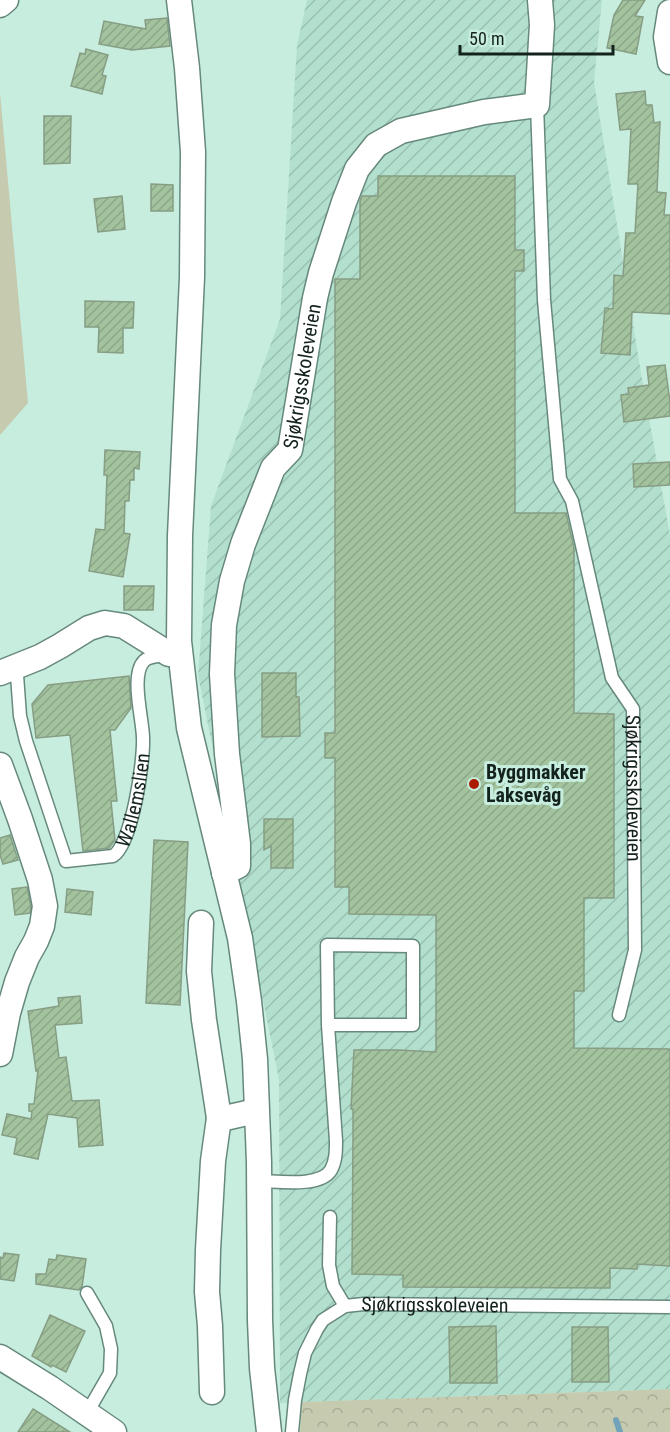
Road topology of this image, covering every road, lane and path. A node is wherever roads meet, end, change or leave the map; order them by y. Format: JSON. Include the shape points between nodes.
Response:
{"nodes":[{"id":1,"x":6,"y":0,"type":"edge"},
{"id":2,"x":179,"y":0,"type":"edge"},
{"id":3,"x":540,"y":0,"type":"edge"},
{"id":4,"x":0,"y":5,"type":"edge"},
{"id":5,"x":670,"y":12,"type":"edge"},
{"id":6,"x":670,"y":62,"type":"edge"},
{"id":7,"x":537,"y":105,"type":"junction"},
{"id":8,"x":175,"y":654,"type":"junction"},
{"id":9,"x":7,"y":670,"type":"edge"},
{"id":10,"x":0,"y":765,"type":"edge"},
{"id":11,"x":224,"y":873,"type":"junction"},
{"id":12,"x":201,"y":923,"type":"dead end"},
{"id":13,"x":619,"y":1016,"type":"dead end"},
{"id":14,"x":328,"y":1025,"type":"junction"},
{"id":15,"x":0,"y":1054,"type":"edge"},
{"id":16,"x":256,"y":1111,"type":"junction"},
{"id":17,"x":219,"y":1118,"type":"junction"},
{"id":18,"x":258,"y":1181,"type":"junction"},
{"id":19,"x":330,"y":1217,"type":"dead end"},
{"id":20,"x":87,"y":1293,"type":"dead end"},
{"id":21,"x":345,"y":1306,"type":"junction"},
{"id":22,"x":670,"y":1307,"type":"edge"},
{"id":23,"x":0,"y":1357,"type":"edge"},
{"id":24,"x":212,"y":1392,"type":"dead end"},
{"id":25,"x":92,"y":1418,"type":"junction"},
{"id":26,"x":114,"y":1432,"type":"edge"},
{"id":27,"x":270,"y":1432,"type":"edge"},
{"id":28,"x":292,"y":1432,"type":"edge"}],
"edges":[{"from":1,"to":4,"type":"street"},
{"from":2,"to":8,"type":"street","via":[[193,152],[192,278]]},
{"from":3,"to":7,"type":"street","name":"Sjøkrigsskoleveien"},
{"from":5,"to":6,"type":"street","via":[[666,37]]},
{"from":7,"to":11,"type":"street","name":"Sjøkrigsskoleveien","via":[[484,112],[401,131],[376,145],[357,169],[315,298],[290,450],[273,468],[232,581],[224,626],[222,674],[238,866]]},
{"from":7,"to":13,"type":"lane","name":"Sjøkrigsskoleveien","via":[[544,300],[560,479],[572,501],[612,678],[633,709],[635,950]]},
{"from":8,"to":9,"type":"street","name":"Wallemslien","via":[[124,626],[105,623]]},
{"from":8,"to":9,"type":"lane","name":"Wallemslien","via":[[144,661],[138,671],[142,765],[127,836],[119,852],[66,861],[26,741],[18,675]]},
{"from":8,"to":11,"type":"street"},
{"from":10,"to":15,"type":"street","via":[[40,880],[45,906],[42,926],[17,982]]},
{"from":11,"to":16,"type":"street","via":[[240,938],[249,1001]]},
{"from":12,"to":17,"type":"street","via":[[199,971]]},
{"from":14,"to":14,"type":"lane","via":[[413,1025],[413,946],[327,945]]},
{"from":14,"to":18,"type":"lane","via":[[336,1142],[331,1170],[310,1182]]},
{"from":16,"to":17,"type":"street"},
{"from":16,"to":18,"type":"street"},
{"from":17,"to":24,"type":"street","via":[[213,1153],[208,1250]]},
{"from":18,"to":27,"type":"street","via":[[260,1332]]},
{"from":19,"to":21,"type":"lane","via":[[329,1265],[333,1286]]},
{"from":20,"to":25,"type":"lane","via":[[106,1326],[111,1349],[110,1372],[86,1413]]},
{"from":21,"to":22,"type":"lane","name":"Sjøkrigsskoleveien"},
{"from":21,"to":28,"type":"lane","name":"Sjøkrigsskoleveien","via":[[323,1320],[305,1353]]},
{"from":23,"to":25,"type":"street"},
{"from":25,"to":26,"type":"street"}]}
